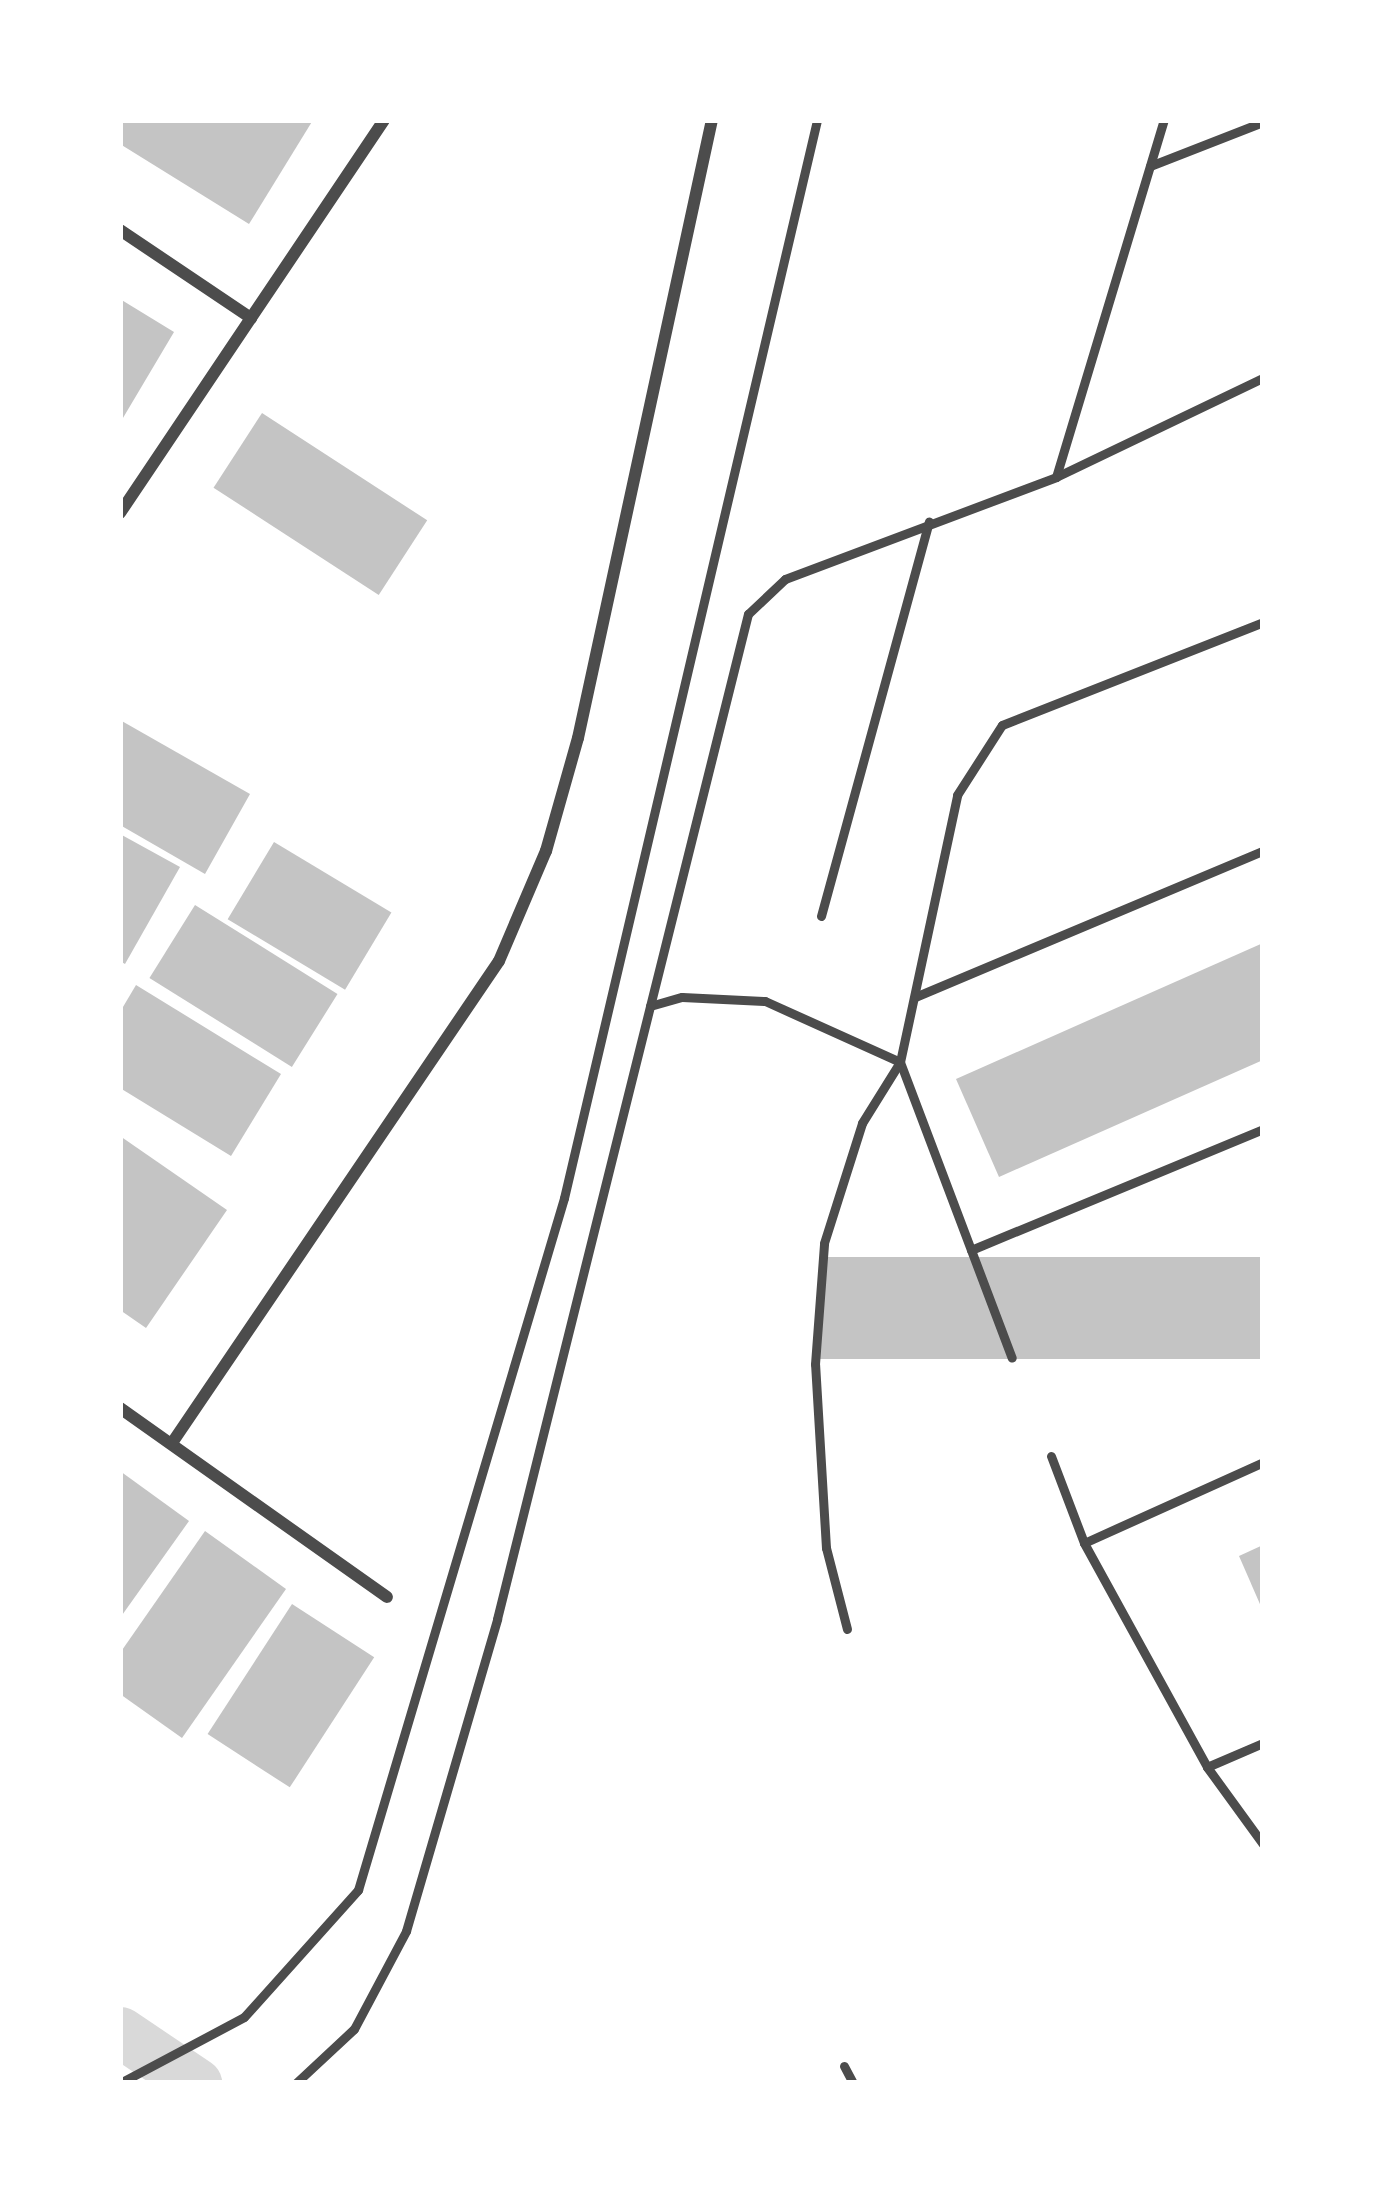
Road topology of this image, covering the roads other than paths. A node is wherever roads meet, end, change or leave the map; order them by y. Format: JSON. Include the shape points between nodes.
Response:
{"nodes":[{"id":1,"x":384,"y":120,"type":"edge"},
{"id":2,"x":712,"y":120,"type":"edge"},
{"id":3,"x":817,"y":120,"type":"edge"},
{"id":4,"x":1164,"y":120,"type":"edge"},
{"id":5,"x":1263,"y":122,"type":"edge"},
{"id":6,"x":1150,"y":166,"type":"junction"},
{"id":7,"x":120,"y":230,"type":"edge"},
{"id":8,"x":251,"y":318,"type":"junction"},
{"id":9,"x":1263,"y":378,"type":"edge"},
{"id":10,"x":1056,"y":477,"type":"junction"},
{"id":11,"x":120,"y":514,"type":"edge"},
{"id":12,"x":928,"y":522,"type":"junction"},
{"id":13,"x":1263,"y":622,"type":"edge"},
{"id":14,"x":1263,"y":851,"type":"edge"},
{"id":15,"x":821,"y":916,"type":"dead end"},
{"id":16,"x":915,"y":997,"type":"junction"},
{"id":17,"x":650,"y":1006,"type":"junction"},
{"id":18,"x":900,"y":1062,"type":"junction"},
{"id":19,"x":1263,"y":1129,"type":"edge"},
{"id":20,"x":971,"y":1250,"type":"junction"},
{"id":21,"x":1012,"y":1358,"type":"dead end"},
{"id":22,"x":120,"y":1408,"type":"edge"},
{"id":23,"x":172,"y":1443,"type":"junction"},
{"id":24,"x":1051,"y":1456,"type":"dead end"},
{"id":25,"x":1263,"y":1462,"type":"edge"},
{"id":26,"x":1084,"y":1543,"type":"junction"},
{"id":27,"x":387,"y":1597,"type":"dead end"},
{"id":28,"x":847,"y":1629,"type":"dead end"},
{"id":29,"x":1263,"y":1743,"type":"edge"},
{"id":30,"x":1207,"y":1767,"type":"junction"},
{"id":31,"x":1263,"y":1844,"type":"edge"},
{"id":32,"x":844,"y":2066,"type":"dead end"},
{"id":33,"x":120,"y":2083,"type":"edge"},
{"id":34,"x":296,"y":2083,"type":"edge"},
{"id":35,"x":853,"y":2083,"type":"edge"}],
"edges":[{"from":1,"to":8,"type":"street"},
{"from":2,"to":23,"type":"street","via":[[578,738],[546,851],[499,961]]},
{"from":3,"to":33,"type":"lane","via":[[564,1198],[358,1890],[244,2018]]},
{"from":4,"to":6,"type":"lane"},
{"from":5,"to":6,"type":"lane"},
{"from":6,"to":10,"type":"lane"},
{"from":7,"to":8,"type":"street"},
{"from":8,"to":11,"type":"street"},
{"from":9,"to":10,"type":"lane"},
{"from":10,"to":12,"type":"lane"},
{"from":12,"to":15,"type":"lane"},
{"from":12,"to":17,"type":"lane","via":[[785,579],[748,614]]},
{"from":13,"to":16,"type":"lane","via":[[1001,725],[957,795]]},
{"from":14,"to":16,"type":"lane"},
{"from":16,"to":18,"type":"lane"},
{"from":17,"to":18,"type":"lane","via":[[727,995],[765,1001]]},
{"from":17,"to":34,"type":"lane","via":[[497,1619],[427,1862],[382,1984],[341,2044]]},
{"from":18,"to":20,"type":"lane"},
{"from":18,"to":28,"type":"lane","via":[[862,1123],[824,1243],[814,1364],[826,1548]]},
{"from":19,"to":20,"type":"lane"},
{"from":20,"to":21,"type":"lane"},
{"from":22,"to":23,"type":"street"},
{"from":23,"to":27,"type":"street"},
{"from":24,"to":26,"type":"lane"},
{"from":25,"to":26,"type":"lane"},
{"from":26,"to":30,"type":"lane"},
{"from":29,"to":30,"type":"lane"},
{"from":30,"to":31,"type":"lane"},
{"from":32,"to":35,"type":"lane"}]}
